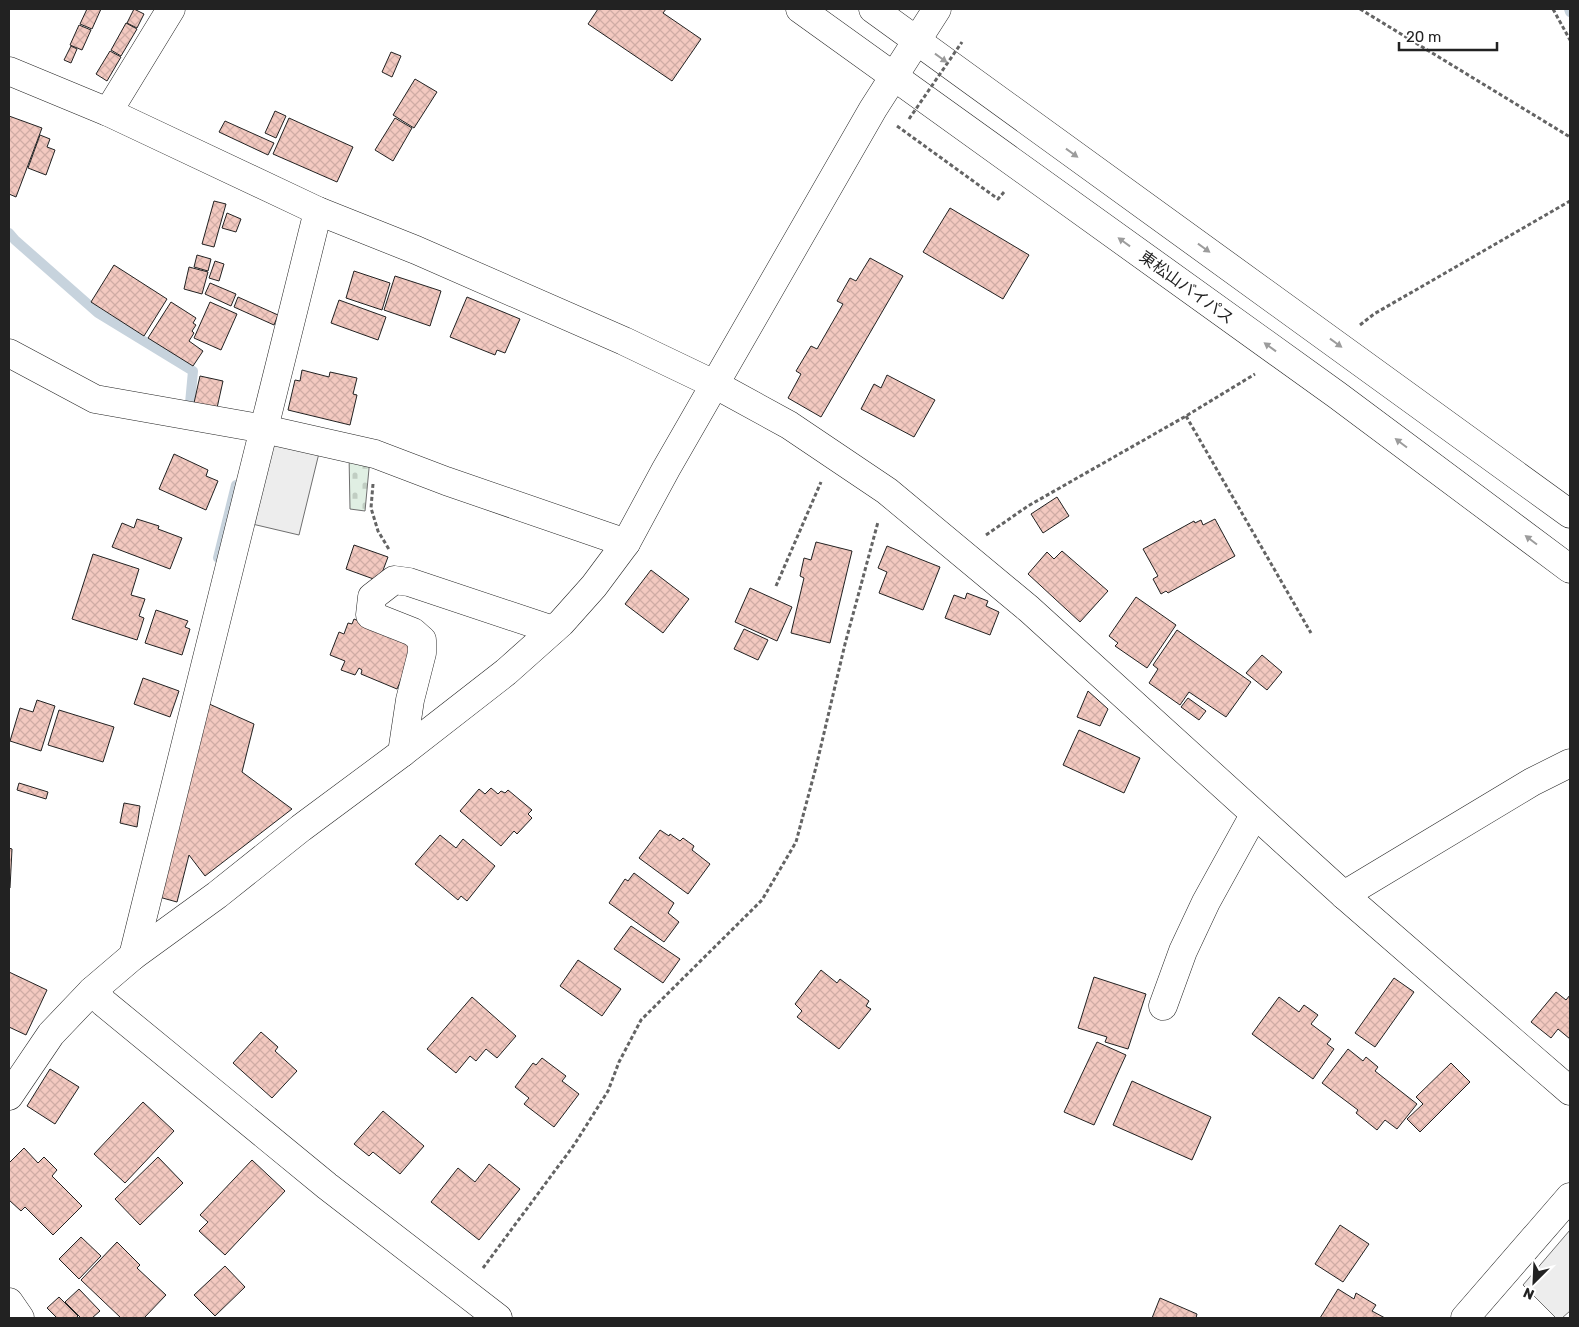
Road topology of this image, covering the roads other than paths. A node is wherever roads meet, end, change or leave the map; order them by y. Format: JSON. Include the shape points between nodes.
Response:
{"nodes":[{"id":1,"x":171,"y":9,"type":"edge"},
{"id":2,"x":800,"y":9,"type":"edge"},
{"id":3,"x":872,"y":9,"type":"edge"},
{"id":4,"x":937,"y":9,"type":"edge"},
{"id":5,"x":916,"y":40,"type":"junction"},
{"id":6,"x":9,"y":71,"type":"edge"},
{"id":7,"x":893,"y":76,"type":"junction"},
{"id":8,"x":108,"y":112,"type":"junction"},
{"id":9,"x":318,"y":211,"type":"junction"},
{"id":10,"x":9,"y":353,"type":"edge"},
{"id":11,"x":716,"y":384,"type":"junction"},
{"id":12,"x":264,"y":429,"type":"junction"},
{"id":13,"x":1570,"y":514,"type":"edge"},
{"id":14,"x":626,"y":544,"type":"junction"},
{"id":15,"x":1570,"y":569,"type":"edge"},
{"id":16,"x":553,"y":630,"type":"junction"},
{"id":17,"x":402,"y":753,"type":"junction"},
{"id":18,"x":1570,"y":763,"type":"edge"},
{"id":19,"x":1254,"y":815,"type":"junction"},
{"id":20,"x":1344,"y":895,"type":"junction"},
{"id":21,"x":133,"y":956,"type":"junction"},
{"id":22,"x":92,"y":991,"type":"junction"},
{"id":23,"x":1163,"y":1006,"type":"dead end"},
{"id":24,"x":1570,"y":1091,"type":"edge"},
{"id":25,"x":9,"y":1096,"type":"edge"},
{"id":26,"x":1570,"y":1197,"type":"edge"},
{"id":27,"x":9,"y":1302,"type":"edge"},
{"id":28,"x":20,"y":1318,"type":"edge"},
{"id":29,"x":498,"y":1318,"type":"edge"},
{"id":30,"x":1465,"y":1318,"type":"edge"}],
"edges":[{"from":1,"to":8,"type":"main road"},
{"from":2,"to":7,"type":"main road","name":"東松山バイパス"},
{"from":3,"to":5,"type":"main road"},
{"from":4,"to":5,"type":"main road"},
{"from":5,"to":7,"type":"main road"},
{"from":5,"to":13,"type":"main road","one_way":true},
{"from":6,"to":8,"type":"main road"},
{"from":7,"to":11,"type":"main road"},
{"from":15,"to":7,"type":"main road","name":"東松山バイパス","one_way":true},
{"from":8,"to":9,"type":"main road"},
{"from":9,"to":11,"type":"main road","via":[[624,340]]},
{"from":9,"to":12,"type":"main road"},
{"from":10,"to":12,"type":"main road","via":[[95,399]]},
{"from":11,"to":14,"type":"main road"},
{"from":11,"to":19,"type":"main road","via":[[788,425],[887,491],[1029,610]]},
{"from":12,"to":14,"type":"main road","via":[[375,454]]},
{"from":12,"to":21,"type":"main road"},
{"from":14,"to":16,"type":"main road","via":[[594,586]]},
{"from":16,"to":17,"type":"main road","via":[[506,672]]},
{"from":16,"to":17,"type":"main road","via":[[409,582],[394,580],[372,597],[370,614],[413,632],[422,640]]},
{"from":17,"to":21,"type":"main road"},
{"from":18,"to":20,"type":"main road","via":[[1532,782]]},
{"from":19,"to":20,"type":"main road"},
{"from":19,"to":23,"type":"main road","via":[[1206,902]]},
{"from":20,"to":24,"type":"main road"},
{"from":21,"to":22,"type":"main road"},
{"from":22,"to":25,"type":"main road","via":[[51,1034]]},
{"from":22,"to":29,"type":"main road","via":[[326,1186]]},
{"from":26,"to":30,"type":"main road"},
{"from":27,"to":28,"type":"main road"}]}
